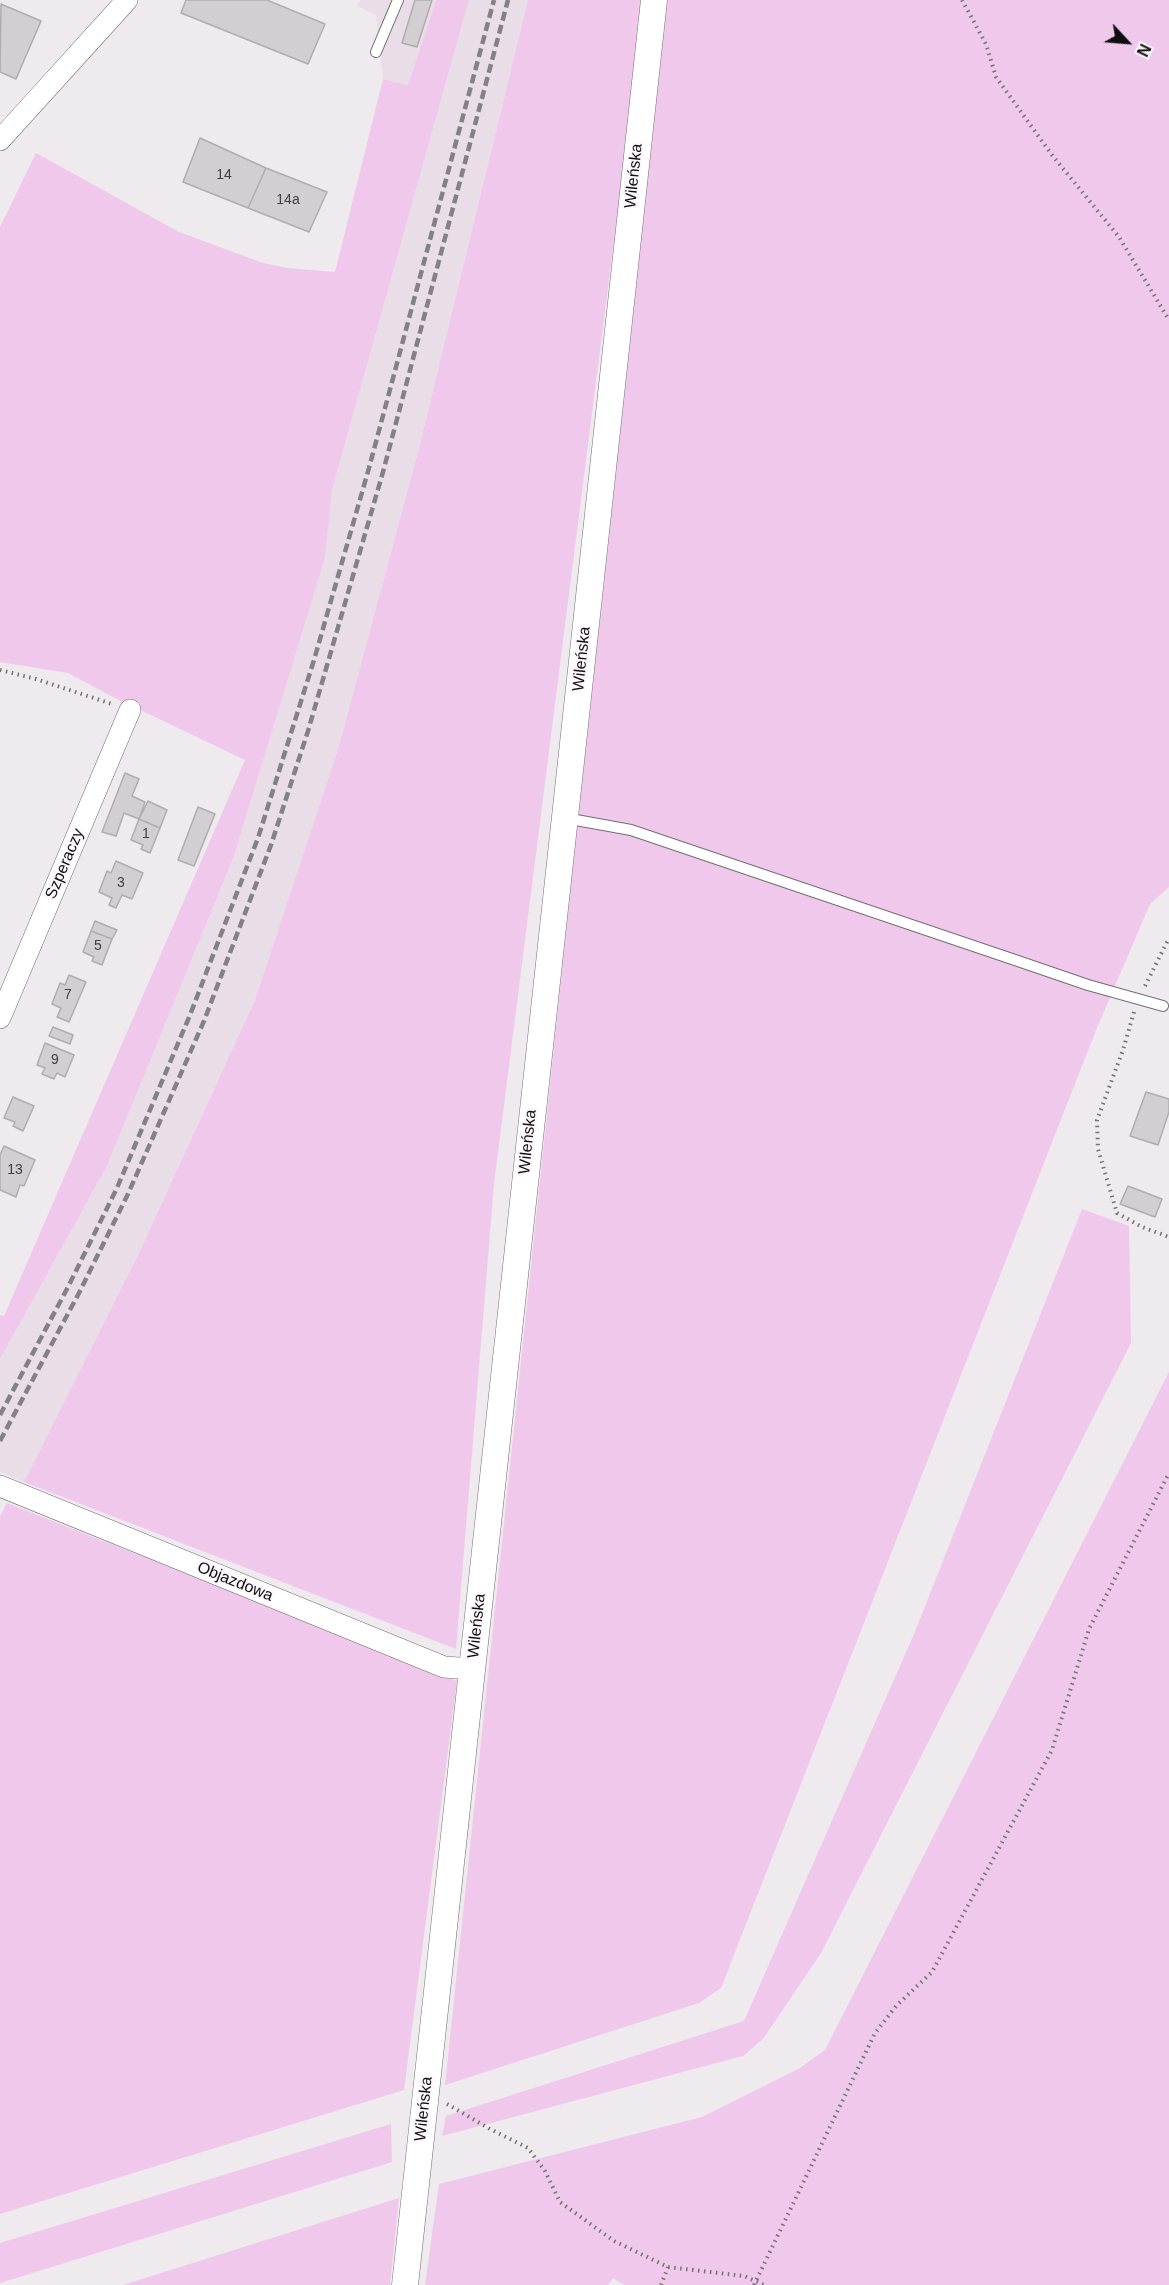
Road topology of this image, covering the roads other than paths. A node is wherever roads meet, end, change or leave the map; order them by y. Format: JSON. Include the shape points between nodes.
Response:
{"nodes":[{"id":1,"x":127,"y":0,"type":"edge"},
{"id":2,"x":398,"y":0,"type":"edge"},
{"id":3,"x":654,"y":0,"type":"edge"},
{"id":4,"x":376,"y":52,"type":"dead end"},
{"id":5,"x":0,"y":140,"type":"edge"},
{"id":6,"x":129,"y":710,"type":"road end"},
{"id":7,"x":565,"y":818,"type":"junction"},
{"id":8,"x":1163,"y":1006,"type":"dead end"},
{"id":9,"x":0,"y":1018,"type":"edge"},
{"id":10,"x":0,"y":1486,"type":"edge"},
{"id":11,"x":473,"y":1669,"type":"junction"},
{"id":12,"x":405,"y":2285,"type":"edge"}],
"edges":[{"from":1,"to":5,"type":"street"},
{"from":2,"to":4,"type":"lane"},
{"from":3,"to":7,"type":"street","name":"Wileńska"},
{"from":6,"to":9,"type":"street","name":"Szperaczy"},
{"from":7,"to":8,"type":"lane","via":[[631,830],[1088,985]]},
{"from":7,"to":11,"type":"street","name":"Wileńska"},
{"from":10,"to":11,"type":"street","name":"Objazdowa","via":[[444,1667]]},
{"from":11,"to":12,"type":"street","name":"Wileńska"}]}
